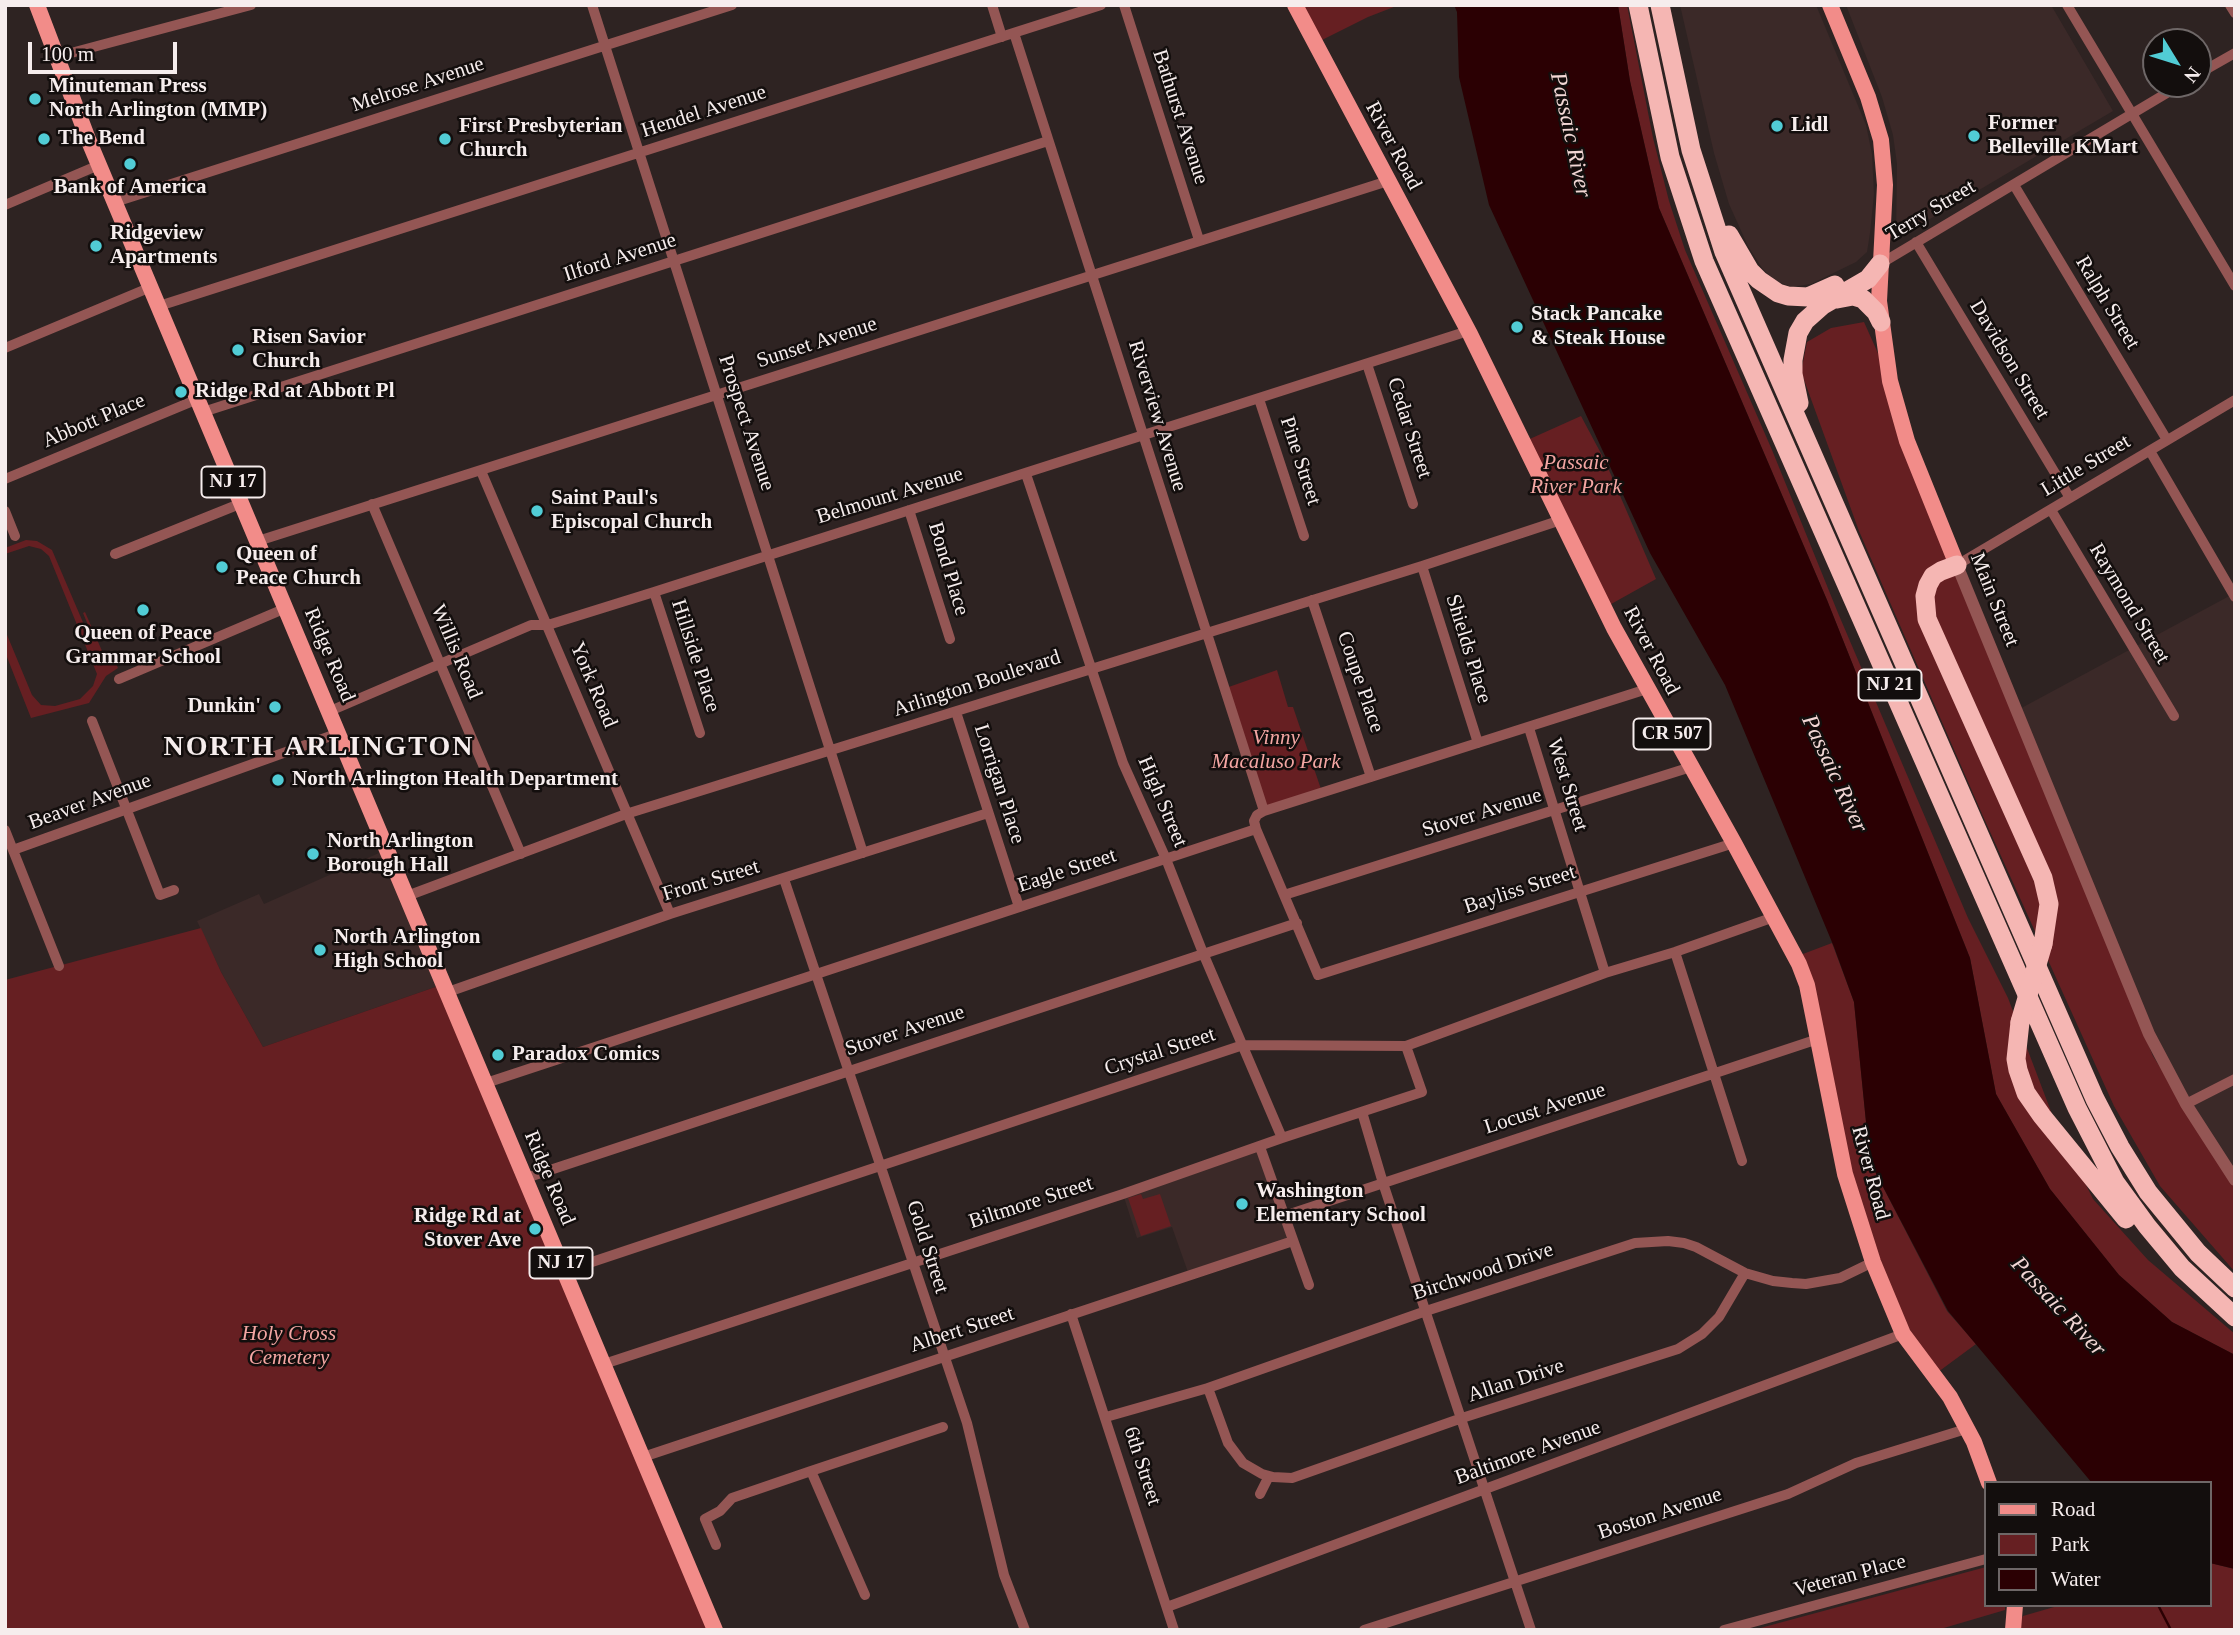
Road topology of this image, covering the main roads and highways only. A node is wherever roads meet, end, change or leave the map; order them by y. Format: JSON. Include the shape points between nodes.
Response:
{"nodes":[{"id":1,"x":37,"y":5,"type":"edge"},
{"id":2,"x":1295,"y":5,"type":"edge"},
{"id":3,"x":1638,"y":5,"type":"edge"},
{"id":4,"x":1660,"y":5,"type":"edge"},
{"id":5,"x":1830,"y":5,"type":"edge"},
{"id":6,"x":1675,"y":81,"type":"junction"},
{"id":7,"x":1880,"y":264,"type":"junction"},
{"id":8,"x":1823,"y":305,"type":"junction"},
{"id":9,"x":1881,"y":322,"type":"junction"},
{"id":10,"x":1957,"y":565,"type":"joint"},
{"id":11,"x":1874,"y":596,"type":"junction"},
{"id":12,"x":2235,"y":1288,"type":"edge"},
{"id":13,"x":2235,"y":1317,"type":"edge"},
{"id":14,"x":1988,"y":1481,"type":"edge"},
{"id":15,"x":2015,"y":1607,"type":"edge"},
{"id":16,"x":715,"y":1630,"type":"edge"},
{"id":17,"x":2013,"y":1630,"type":"edge"}],
"edges":[{"from":1,"to":16,"type":"main road","name":"Ridge Road","number":"NJ 17","via":[[99,165]]},
{"from":2,"to":14,"type":"main road","name":"River Road","number":"CR 507","via":[[1468,331],[1614,628],[1799,964],[1845,1174],[1873,1262],[1903,1334],[1950,1397]]},
{"from":3,"to":13,"type":"highway","number":"NJ 21","via":[[1670,156],[1704,261],[2077,1108],[2115,1182],[2147,1226],[2182,1268]]},
{"from":4,"to":6,"type":"highway","number":"NJ 21"},
{"from":5,"to":7,"type":"main road","name":"Main Street","via":[[1881,141],[1885,185]]},
{"from":6,"to":7,"type":"highway","via":[[1728,233],[1759,280],[1788,296],[1808,297],[1863,267]]},
{"from":6,"to":11,"type":"highway","number":"NJ 21","via":[[1694,162],[1724,252]]},
{"from":7,"to":8,"type":"highway","via":[[1868,279]]},
{"from":7,"to":9,"type":"main road","name":"Main Street"},
{"from":8,"to":9,"type":"highway","via":[[1853,296],[1870,304]]},
{"from":8,"to":11,"type":"highway","via":[[1798,333],[1795,387]]},
{"from":9,"to":10,"type":"main road","name":"Main Street","via":[[1904,432]]},
{"from":10,"to":13,"type":"highway","bridge":true,"via":[[1933,576],[1924,596],[1927,619],[2043,878],[2049,904],[2043,944],[2020,1023],[2018,1070],[2033,1105],[2163,1262]]},
{"from":11,"to":12,"type":"highway","number":"NJ 21","via":[[2107,1124],[2164,1213]]},
{"from":15,"to":17,"type":"main road"}]}
